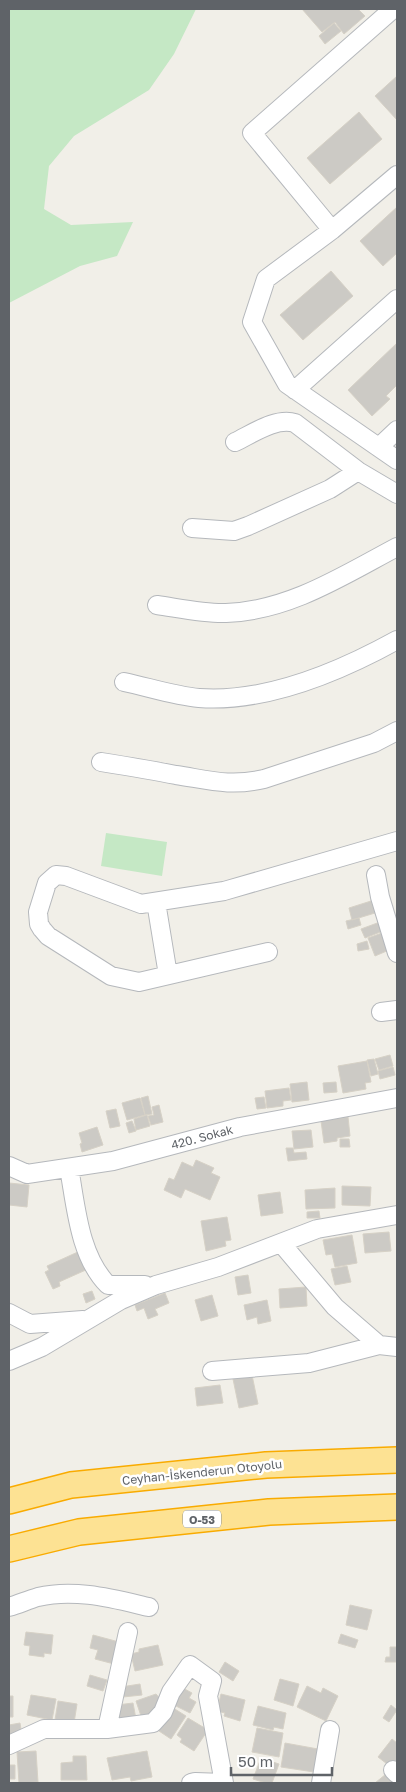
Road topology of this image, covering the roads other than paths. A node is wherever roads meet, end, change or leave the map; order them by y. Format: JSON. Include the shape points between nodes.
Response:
{"nodes":[{"id":1,"x":393,"y":9,"type":"edge"},
{"id":2,"x":397,"y":175,"type":"edge"},
{"id":3,"x":332,"y":230,"type":"junction"},
{"id":4,"x":397,"y":299,"type":"edge"},
{"id":5,"x":295,"y":390,"type":"junction"},
{"id":6,"x":397,"y":430,"type":"edge"},
{"id":7,"x":235,"y":442,"type":"dead end"},
{"id":8,"x":379,"y":447,"type":"junction"},
{"id":9,"x":397,"y":460,"type":"edge"},
{"id":10,"x":358,"y":471,"type":"junction"},
{"id":11,"x":397,"y":494,"type":"edge"},
{"id":12,"x":192,"y":528,"type":"dead end"},
{"id":13,"x":397,"y":547,"type":"edge"},
{"id":14,"x":158,"y":605,"type":"dead end"},
{"id":15,"x":397,"y":640,"type":"edge"},
{"id":16,"x":124,"y":682,"type":"dead end"},
{"id":17,"x":397,"y":731,"type":"edge"},
{"id":18,"x":100,"y":762,"type":"dead end"},
{"id":19,"x":397,"y":841,"type":"edge"},
{"id":20,"x":376,"y":875,"type":"dead end"},
{"id":21,"x":156,"y":902,"type":"junction"},
{"id":22,"x":268,"y":952,"type":"dead end"},
{"id":23,"x":397,"y":952,"type":"edge"},
{"id":24,"x":168,"y":975,"type":"junction"},
{"id":25,"x":397,"y":1098,"type":"edge"},
{"id":26,"x":9,"y":1166,"type":"edge"},
{"id":27,"x":69,"y":1168,"type":"junction"},
{"id":28,"x":397,"y":1215,"type":"edge"},
{"id":29,"x":281,"y":1243,"type":"junction"},
{"id":30,"x":156,"y":1285,"type":"junction"},
{"id":31,"x":9,"y":1313,"type":"edge"},
{"id":32,"x":87,"y":1320,"type":"junction"},
{"id":33,"x":379,"y":1345,"type":"junction"},
{"id":34,"x":397,"y":1347,"type":"edge"},
{"id":35,"x":9,"y":1361,"type":"edge"},
{"id":36,"x":212,"y":1371,"type":"dead end"},
{"id":37,"x":397,"y":1460,"type":"edge"},
{"id":38,"x":9,"y":1501,"type":"edge"},
{"id":39,"x":397,"y":1507,"type":"edge"},
{"id":40,"x":9,"y":1549,"type":"edge"},
{"id":41,"x":9,"y":1607,"type":"edge"},
{"id":42,"x":150,"y":1607,"type":"dead end"},
{"id":43,"x":128,"y":1632,"type":"dead end"},
{"id":44,"x":108,"y":1729,"type":"junction"},
{"id":45,"x":330,"y":1730,"type":"dead end"},
{"id":46,"x":9,"y":1745,"type":"edge"},
{"id":47,"x":191,"y":1783,"type":"edge"},
{"id":48,"x":224,"y":1783,"type":"edge"},
{"id":49,"x":321,"y":1783,"type":"edge"}],
"edges":[{"from":1,"to":3,"type":"street","via":[[252,133]]},
{"from":2,"to":3,"type":"street"},
{"from":3,"to":5,"type":"street","via":[[266,279],[252,322],[287,384]]},
{"from":4,"to":5,"type":"street"},
{"from":5,"to":8,"type":"street"},
{"from":6,"to":8,"type":"street"},
{"from":7,"to":10,"type":"street","via":[[275,423],[290,421]]},
{"from":8,"to":9,"type":"street"},
{"from":10,"to":11,"type":"street"},
{"from":10,"to":12,"type":"street","via":[[330,489],[234,531]]},
{"from":13,"to":14,"type":"street","via":[[306,595],[270,606],[225,614]]},
{"from":15,"to":16,"type":"street","via":[[300,684],[262,694],[198,698]]},
{"from":17,"to":18,"type":"street","via":[[374,743],[251,782],[214,782]]},
{"from":19,"to":21,"type":"street","via":[[224,891]]},
{"from":20,"to":23,"type":"street"},
{"from":21,"to":24,"type":"street"},
{"from":21,"to":24,"type":"street","via":[[141,904],[56,875],[47,883],[38,918],[48,936],[111,976],[138,982]]},
{"from":22,"to":24,"type":"street"},
{"from":25,"to":27,"type":"street","name":"420. Sokak","via":[[240,1127]]},
{"from":26,"to":27,"type":"street","name":"420. Sokak","via":[[27,1174]]},
{"from":27,"to":30,"type":"street","via":[[85,1250],[100,1277],[108,1285]]},
{"from":28,"to":29,"type":"street","via":[[317,1229]]},
{"from":29,"to":30,"type":"street","via":[[218,1267]]},
{"from":29,"to":33,"type":"street","via":[[335,1307]]},
{"from":30,"to":32,"type":"street"},
{"from":31,"to":32,"type":"street","via":[[30,1324]]},
{"from":32,"to":35,"type":"street","via":[[42,1347]]},
{"from":33,"to":34,"type":"street"},
{"from":33,"to":36,"type":"street","via":[[309,1363]]},
{"from":37,"to":38,"type":"highway","name":"Ceyhan-İskenderun Otoyolu","via":[[266,1465],[71,1485]]},
{"from":39,"to":40,"type":"highway","number":"O-53","via":[[269,1512],[79,1532]]},
{"from":41,"to":42,"type":"street","via":[[40,1597],[66,1594],[97,1596]]},
{"from":43,"to":44,"type":"street"},
{"from":44,"to":46,"type":"street","via":[[44,1729]]},
{"from":44,"to":48,"type":"street","via":[[153,1723],[163,1712],[171,1692],[190,1665],[212,1681],[208,1696]]},
{"from":45,"to":49,"type":"street"},
{"from":47,"to":48,"type":"street"}]}
